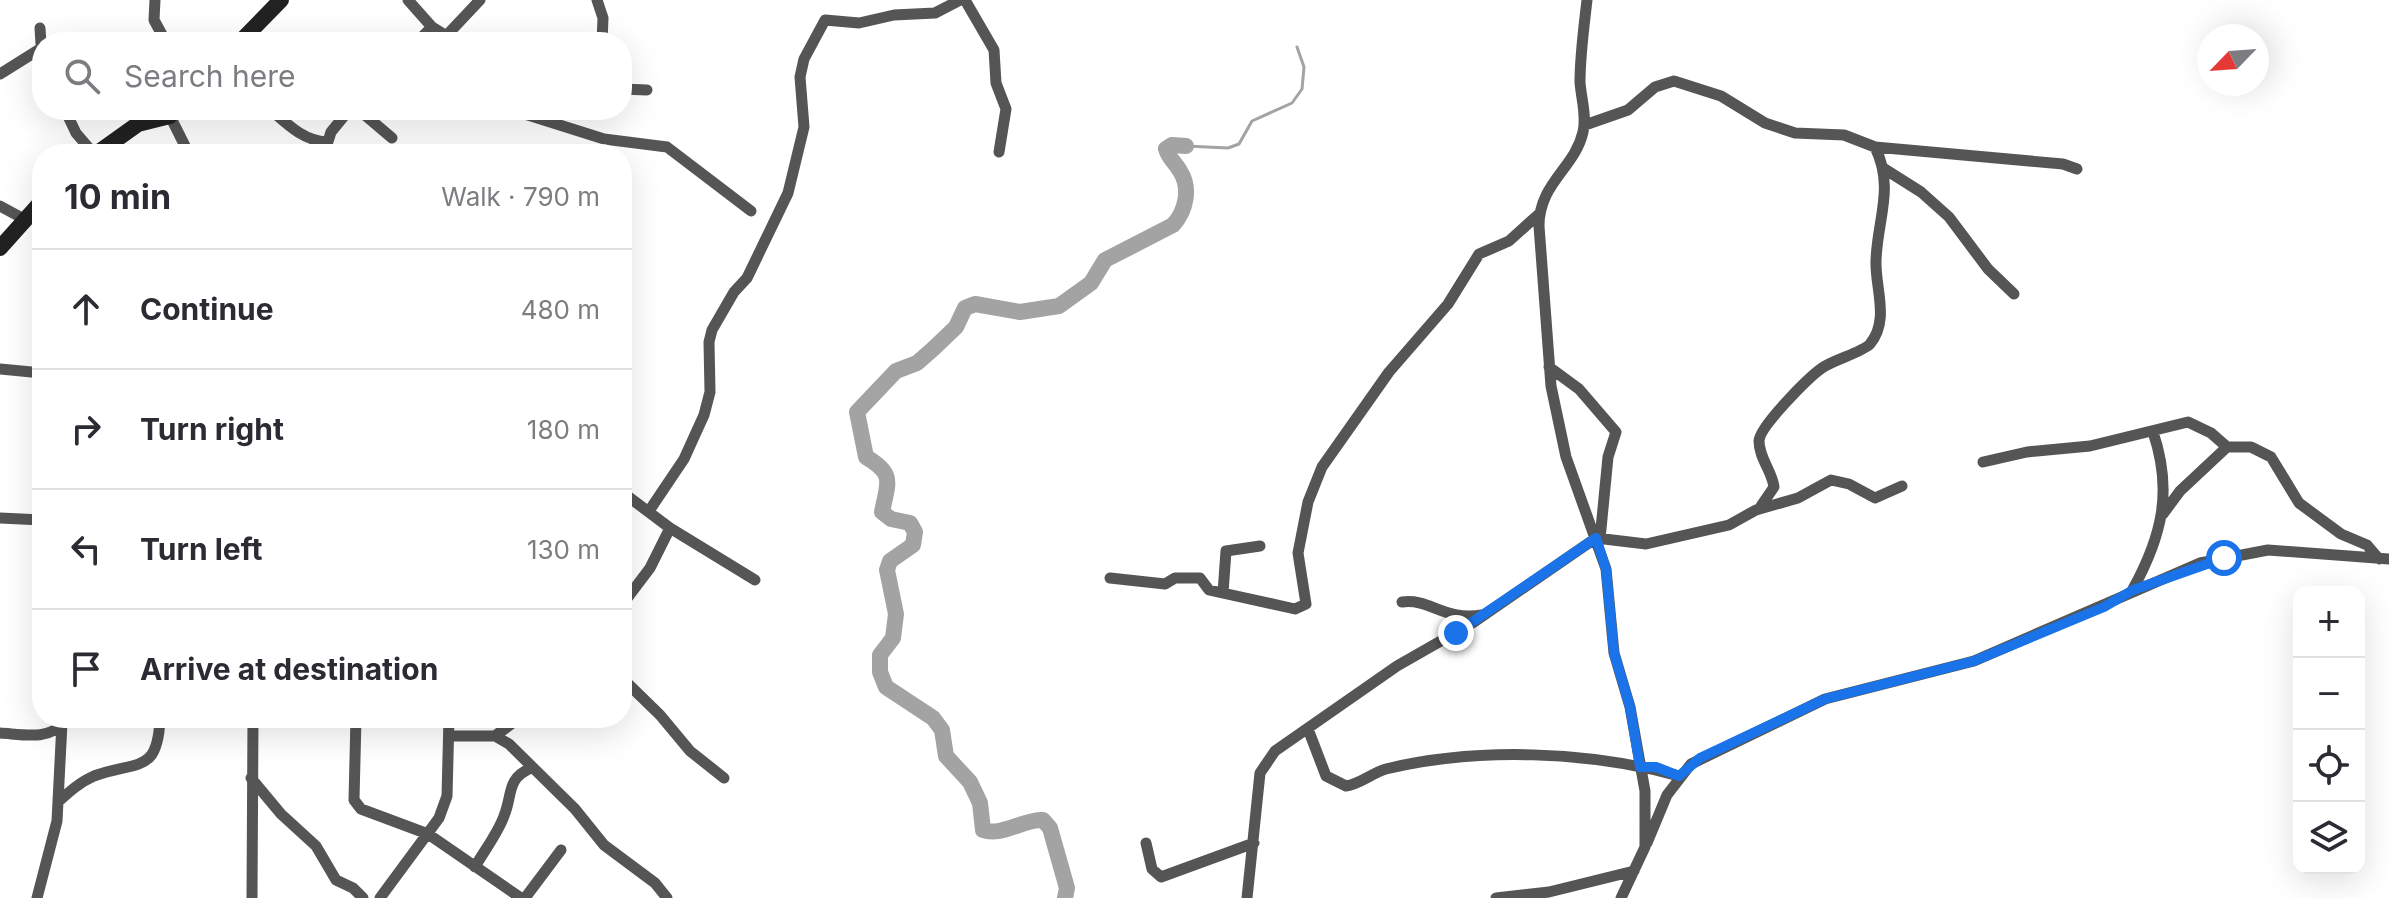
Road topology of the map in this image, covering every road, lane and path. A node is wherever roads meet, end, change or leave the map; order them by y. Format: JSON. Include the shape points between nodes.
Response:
{"nodes":[{"id":1,"x":155,"y":0,"type":"edge"},
{"id":2,"x":281,"y":0,"type":"edge"},
{"id":3,"x":408,"y":0,"type":"edge"},
{"id":4,"x":480,"y":0,"type":"edge"},
{"id":5,"x":597,"y":0,"type":"edge"},
{"id":6,"x":962,"y":0,"type":"edge"},
{"id":7,"x":1587,"y":0,"type":"edge"},
{"id":8,"x":432,"y":27,"type":"junction"},
{"id":9,"x":40,"y":28,"type":"dead end"},
{"id":10,"x":40,"y":32,"type":"edge"},
{"id":11,"x":161,"y":32,"type":"edge"},
{"id":12,"x":250,"y":32,"type":"edge"},
{"id":13,"x":427,"y":32,"type":"edge"},
{"id":14,"x":440,"y":32,"type":"edge"},
{"id":15,"x":457,"y":32,"type":"edge"},
{"id":16,"x":602,"y":32,"type":"edge"},
{"id":17,"x":32,"y":58,"type":"edge"},
{"id":18,"x":0,"y":74,"type":"edge"},
{"id":19,"x":632,"y":89,"type":"edge"},
{"id":20,"x":647,"y":90,"type":"dead end"},
{"id":21,"x":70,"y":120,"type":"edge"},
{"id":22,"x":151,"y":120,"type":"edge"},
{"id":23,"x":176,"y":120,"type":"edge"},
{"id":24,"x":283,"y":120,"type":"edge"},
{"id":25,"x":343,"y":120,"type":"edge"},
{"id":26,"x":371,"y":120,"type":"edge"},
{"id":27,"x":559,"y":120,"type":"edge"},
{"id":28,"x":1585,"y":125,"type":"junction"},
{"id":29,"x":392,"y":138,"type":"dead end"},
{"id":30,"x":86,"y":144,"type":"edge"},
{"id":31,"x":110,"y":144,"type":"edge"},
{"id":32,"x":185,"y":144,"type":"edge"},
{"id":33,"x":319,"y":144,"type":"edge"},
{"id":34,"x":328,"y":144,"type":"edge"},
{"id":35,"x":1875,"y":147,"type":"junction"},
{"id":36,"x":999,"y":152,"type":"dead end"},
{"id":37,"x":1883,"y":168,"type":"junction"},
{"id":38,"x":2077,"y":169,"type":"dead end"},
{"id":39,"x":0,"y":206,"type":"edge"},
{"id":40,"x":32,"y":211,"type":"edge"},
{"id":41,"x":751,"y":211,"type":"dead end"},
{"id":42,"x":1539,"y":213,"type":"junction"},
{"id":43,"x":24,"y":219,"type":"junction"},
{"id":44,"x":0,"y":248,"type":"edge"},
{"id":45,"x":2014,"y":294,"type":"dead end"},
{"id":46,"x":1549,"y":367,"type":"junction"},
{"id":47,"x":0,"y":369,"type":"edge"},
{"id":48,"x":32,"y":372,"type":"edge"},
{"id":49,"x":2153,"y":432,"type":"junction"},
{"id":50,"x":2227,"y":447,"type":"junction"},
{"id":51,"x":1983,"y":462,"type":"dead end"},
{"id":52,"x":1902,"y":486,"type":"dead end"},
{"id":53,"x":632,"y":499,"type":"edge"},
{"id":54,"x":1758,"y":509,"type":"junction"},
{"id":55,"x":649,"y":511,"type":"junction"},
{"id":56,"x":2162,"y":514,"type":"junction"},
{"id":57,"x":0,"y":518,"type":"edge"},
{"id":58,"x":32,"y":520,"type":"edge"},
{"id":59,"x":670,"y":528,"type":"junction"},
{"id":60,"x":1598,"y":538,"type":"junction"},
{"id":61,"x":1260,"y":546,"type":"dead end"},
{"id":62,"x":2384,"y":559,"type":"edge"},
{"id":63,"x":1110,"y":578,"type":"dead end"},
{"id":64,"x":755,"y":580,"type":"dead end"},
{"id":65,"x":2133,"y":590,"type":"junction"},
{"id":66,"x":632,"y":592,"type":"edge"},
{"id":67,"x":1223,"y":593,"type":"junction"},
{"id":68,"x":1402,"y":602,"type":"dead end"},
{"id":69,"x":1485,"y":614,"type":"junction"},
{"id":70,"x":632,"y":688,"type":"edge"},
{"id":71,"x":58,"y":728,"type":"edge"},
{"id":72,"x":62,"y":728,"type":"edge"},
{"id":73,"x":159,"y":728,"type":"edge"},
{"id":74,"x":253,"y":728,"type":"edge"},
{"id":75,"x":356,"y":728,"type":"edge"},
{"id":76,"x":449,"y":728,"type":"edge"},
{"id":77,"x":506,"y":728,"type":"edge"},
{"id":78,"x":1308,"y":729,"type":"junction"},
{"id":79,"x":0,"y":733,"type":"edge"},
{"id":80,"x":449,"y":736,"type":"junction"},
{"id":81,"x":495,"y":736,"type":"junction"},
{"id":82,"x":1640,"y":767,"type":"junction"},
{"id":83,"x":531,"y":768,"type":"junction"},
{"id":84,"x":1679,"y":776,"type":"junction"},
{"id":85,"x":251,"y":778,"type":"junction"},
{"id":86,"x":724,"y":778,"type":"dead end"},
{"id":87,"x":58,"y":802,"type":"junction"},
{"id":88,"x":428,"y":834,"type":"junction"},
{"id":89,"x":1146,"y":843,"type":"dead end"},
{"id":90,"x":1254,"y":843,"type":"junction"},
{"id":91,"x":1645,"y":847,"type":"junction"},
{"id":92,"x":561,"y":850,"type":"dead end"},
{"id":93,"x":475,"y":867,"type":"junction"},
{"id":94,"x":1634,"y":871,"type":"junction"},
{"id":95,"x":37,"y":898,"type":"edge"},
{"id":96,"x":252,"y":898,"type":"edge"},
{"id":97,"x":363,"y":898,"type":"edge"},
{"id":98,"x":380,"y":898,"type":"edge"},
{"id":99,"x":523,"y":898,"type":"edge"},
{"id":100,"x":667,"y":898,"type":"edge"},
{"id":101,"x":1247,"y":898,"type":"edge"},
{"id":102,"x":1496,"y":898,"type":"edge"},
{"id":103,"x":1621,"y":898,"type":"edge"}],
"edges":[{"from":1,"to":11,"type":"street","via":[[154,20]]},
{"from":2,"to":12,"type":"street"},
{"from":3,"to":8,"type":"street"},
{"from":4,"to":15,"type":"street"},
{"from":5,"to":16,"type":"street"},
{"from":6,"to":36,"type":"street","via":[[994,50],[996,83],[1006,109]]},
{"from":6,"to":55,"type":"street","via":[[935,13],[859,23],[825,20],[802,68],[804,127],[788,193],[747,278],[712,330],[704,415],[684,459]]},
{"from":7,"to":28,"type":"street","via":[[1580,79]]},
{"from":8,"to":13,"type":"street"},
{"from":8,"to":14,"type":"street"},
{"from":9,"to":10,"type":"street"},
{"from":17,"to":18,"type":"street"},
{"from":19,"to":20,"type":"street"},
{"from":21,"to":30,"type":"street"},
{"from":22,"to":31,"type":"street"},
{"from":23,"to":32,"type":"street"},
{"from":24,"to":33,"type":"street"},
{"from":25,"to":34,"type":"street"},
{"from":26,"to":29,"type":"street"},
{"from":27,"to":41,"type":"street","via":[[604,139],[667,147]]},
{"from":28,"to":35,"type":"street","via":[[1628,110],[1655,87],[1674,81],[1721,96],[1774,127],[1844,135]]},
{"from":28,"to":42,"type":"street"},
{"from":35,"to":37,"type":"street"},
{"from":35,"to":38,"type":"street"},
{"from":37,"to":45,"type":"street","via":[[1949,217]]},
{"from":37,"to":54,"type":"street","via":[[1885,209],[1876,258],[1881,311],[1876,333],[1868,347],[1820,369],[1767,422],[1759,444],[1774,487]]},
{"from":39,"to":43,"type":"street"},
{"from":40,"to":43,"type":"street"},
{"from":42,"to":46,"type":"street"},
{"from":42,"to":67,"type":"street","via":[[1509,241],[1475,259],[1448,304],[1389,372],[1322,467],[1308,502],[1298,553],[1306,604],[1295,609]]},
{"from":43,"to":44,"type":"street"},
{"from":46,"to":60,"type":"street","via":[[1566,457]]},
{"from":46,"to":60,"type":"street","via":[[1579,389],[1616,432]]},
{"from":47,"to":48,"type":"street"},
{"from":49,"to":50,"type":"street","via":[[2188,422]]},
{"from":49,"to":51,"type":"street"},
{"from":49,"to":56,"type":"street","via":[[2163,477]]},
{"from":50,"to":56,"type":"street"},
{"from":50,"to":62,"type":"street","via":[[2251,447],[2271,457],[2299,503]]},
{"from":52,"to":54,"type":"street","via":[[1875,498],[1831,480],[1798,498]]},
{"from":53,"to":55,"type":"street"},
{"from":54,"to":60,"type":"street","via":[[1729,525],[1646,544]]},
{"from":55,"to":59,"type":"street"},
{"from":56,"to":65,"type":"street"},
{"from":57,"to":58,"type":"street"},
{"from":59,"to":64,"type":"street"},
{"from":59,"to":66,"type":"street"},
{"from":60,"to":69,"type":"street"},
{"from":60,"to":82,"type":"street","via":[[1614,653]]},
{"from":61,"to":67,"type":"street","via":[[1226,551]]},
{"from":62,"to":65,"type":"street","via":[[2268,550],[2200,563]]},
{"from":63,"to":67,"type":"street","via":[[1165,584],[1177,577],[1200,578],[1207,589]]},
{"from":65,"to":84,"type":"street","via":[[1974,661],[1825,699],[1700,758]]},
{"from":68,"to":69,"type":"street","via":[[1420,602],[1455,617]]},
{"from":69,"to":78,"type":"street","via":[[1397,666]]},
{"from":70,"to":86,"type":"street","via":[[690,751]]},
{"from":71,"to":79,"type":"street","via":[[47,735]]},
{"from":72,"to":87,"type":"street"},
{"from":73,"to":87,"type":"street","via":[[157,752],[149,761],[91,777]]},
{"from":74,"to":85,"type":"street"},
{"from":75,"to":88,"type":"street","via":[[354,800],[369,815]]},
{"from":76,"to":80,"type":"street"},
{"from":77,"to":81,"type":"street"},
{"from":78,"to":82,"type":"street","via":[[1326,776],[1346,786],[1387,769],[1504,753]]},
{"from":78,"to":90,"type":"street","via":[[1275,751],[1260,773]]},
{"from":80,"to":81,"type":"street"},
{"from":80,"to":88,"type":"street","via":[[447,796]]},
{"from":81,"to":83,"type":"street"},
{"from":82,"to":84,"type":"street"},
{"from":82,"to":91,"type":"street"},
{"from":83,"to":93,"type":"street","via":[[513,780],[504,816]]},
{"from":83,"to":100,"type":"street","via":[[604,845]]},
{"from":84,"to":91,"type":"street"},
{"from":85,"to":96,"type":"street"},
{"from":85,"to":97,"type":"street","via":[[316,846],[336,880]]},
{"from":87,"to":95,"type":"street"},
{"from":88,"to":93,"type":"street"},
{"from":88,"to":98,"type":"street"},
{"from":89,"to":90,"type":"street","via":[[1152,869],[1161,877]]},
{"from":90,"to":101,"type":"street"},
{"from":91,"to":94,"type":"street"},
{"from":92,"to":99,"type":"street"},
{"from":93,"to":99,"type":"street"},
{"from":94,"to":102,"type":"street","via":[[1561,890]]},
{"from":94,"to":103,"type":"street"}]}
